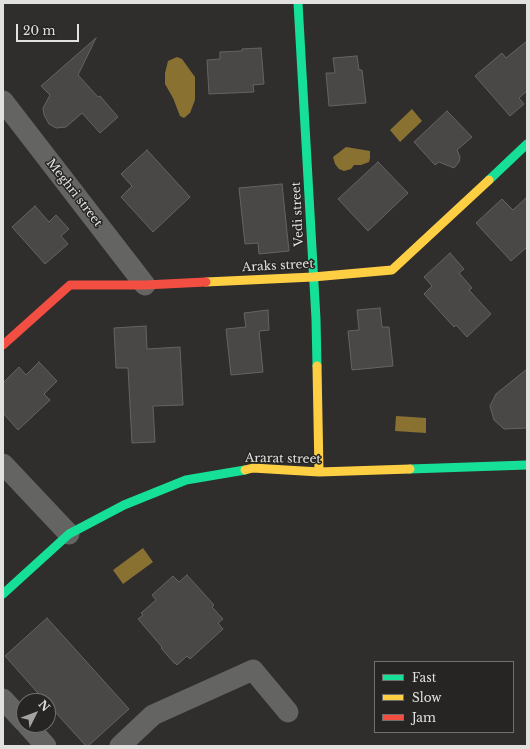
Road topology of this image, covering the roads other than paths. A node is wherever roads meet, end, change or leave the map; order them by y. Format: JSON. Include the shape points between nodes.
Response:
{"nodes":[{"id":1,"x":298,"y":3,"type":"edge"},
{"id":2,"x":3,"y":101,"type":"edge"},
{"id":3,"x":527,"y":144,"type":"edge"},
{"id":4,"x":313,"y":277,"type":"junction"},
{"id":5,"x":145,"y":285,"type":"junction"},
{"id":6,"x":3,"y":344,"type":"edge"},
{"id":7,"x":3,"y":464,"type":"edge"},
{"id":8,"x":527,"y":465,"type":"edge"},
{"id":9,"x":319,"y":472,"type":"junction"},
{"id":10,"x":69,"y":534,"type":"junction"},
{"id":11,"x":3,"y":594,"type":"edge"},
{"id":12,"x":3,"y":699,"type":"edge"},
{"id":13,"x":288,"y":712,"type":"dead end"},
{"id":14,"x":16,"y":713,"type":"edge"},
{"id":15,"x":34,"y":733,"type":"edge"},
{"id":16,"x":46,"y":746,"type":"edge"},
{"id":17,"x":120,"y":746,"type":"edge"}],
"edges":[{"from":1,"to":4,"type":"street","name":"Vedi street"},
{"from":2,"to":5,"type":"street","name":"Meghri street"},
{"from":3,"to":4,"type":"street","name":"Araks street","via":[[392,270]]},
{"from":4,"to":5,"type":"street","name":"Araks street"},
{"from":4,"to":9,"type":"street","name":"Vedi street"},
{"from":5,"to":6,"type":"street","name":"Araks street","via":[[70,285]]},
{"from":7,"to":10,"type":"street"},
{"from":8,"to":9,"type":"street","name":"Ararat street"},
{"from":9,"to":10,"type":"street","name":"Ararat street","via":[[253,468],[186,480],[124,505]]},
{"from":10,"to":11,"type":"street","name":"Ararat street"},
{"from":12,"to":14,"type":"street"},
{"from":13,"to":17,"type":"street","via":[[253,670],[153,715]]},
{"from":15,"to":16,"type":"street"}]}
